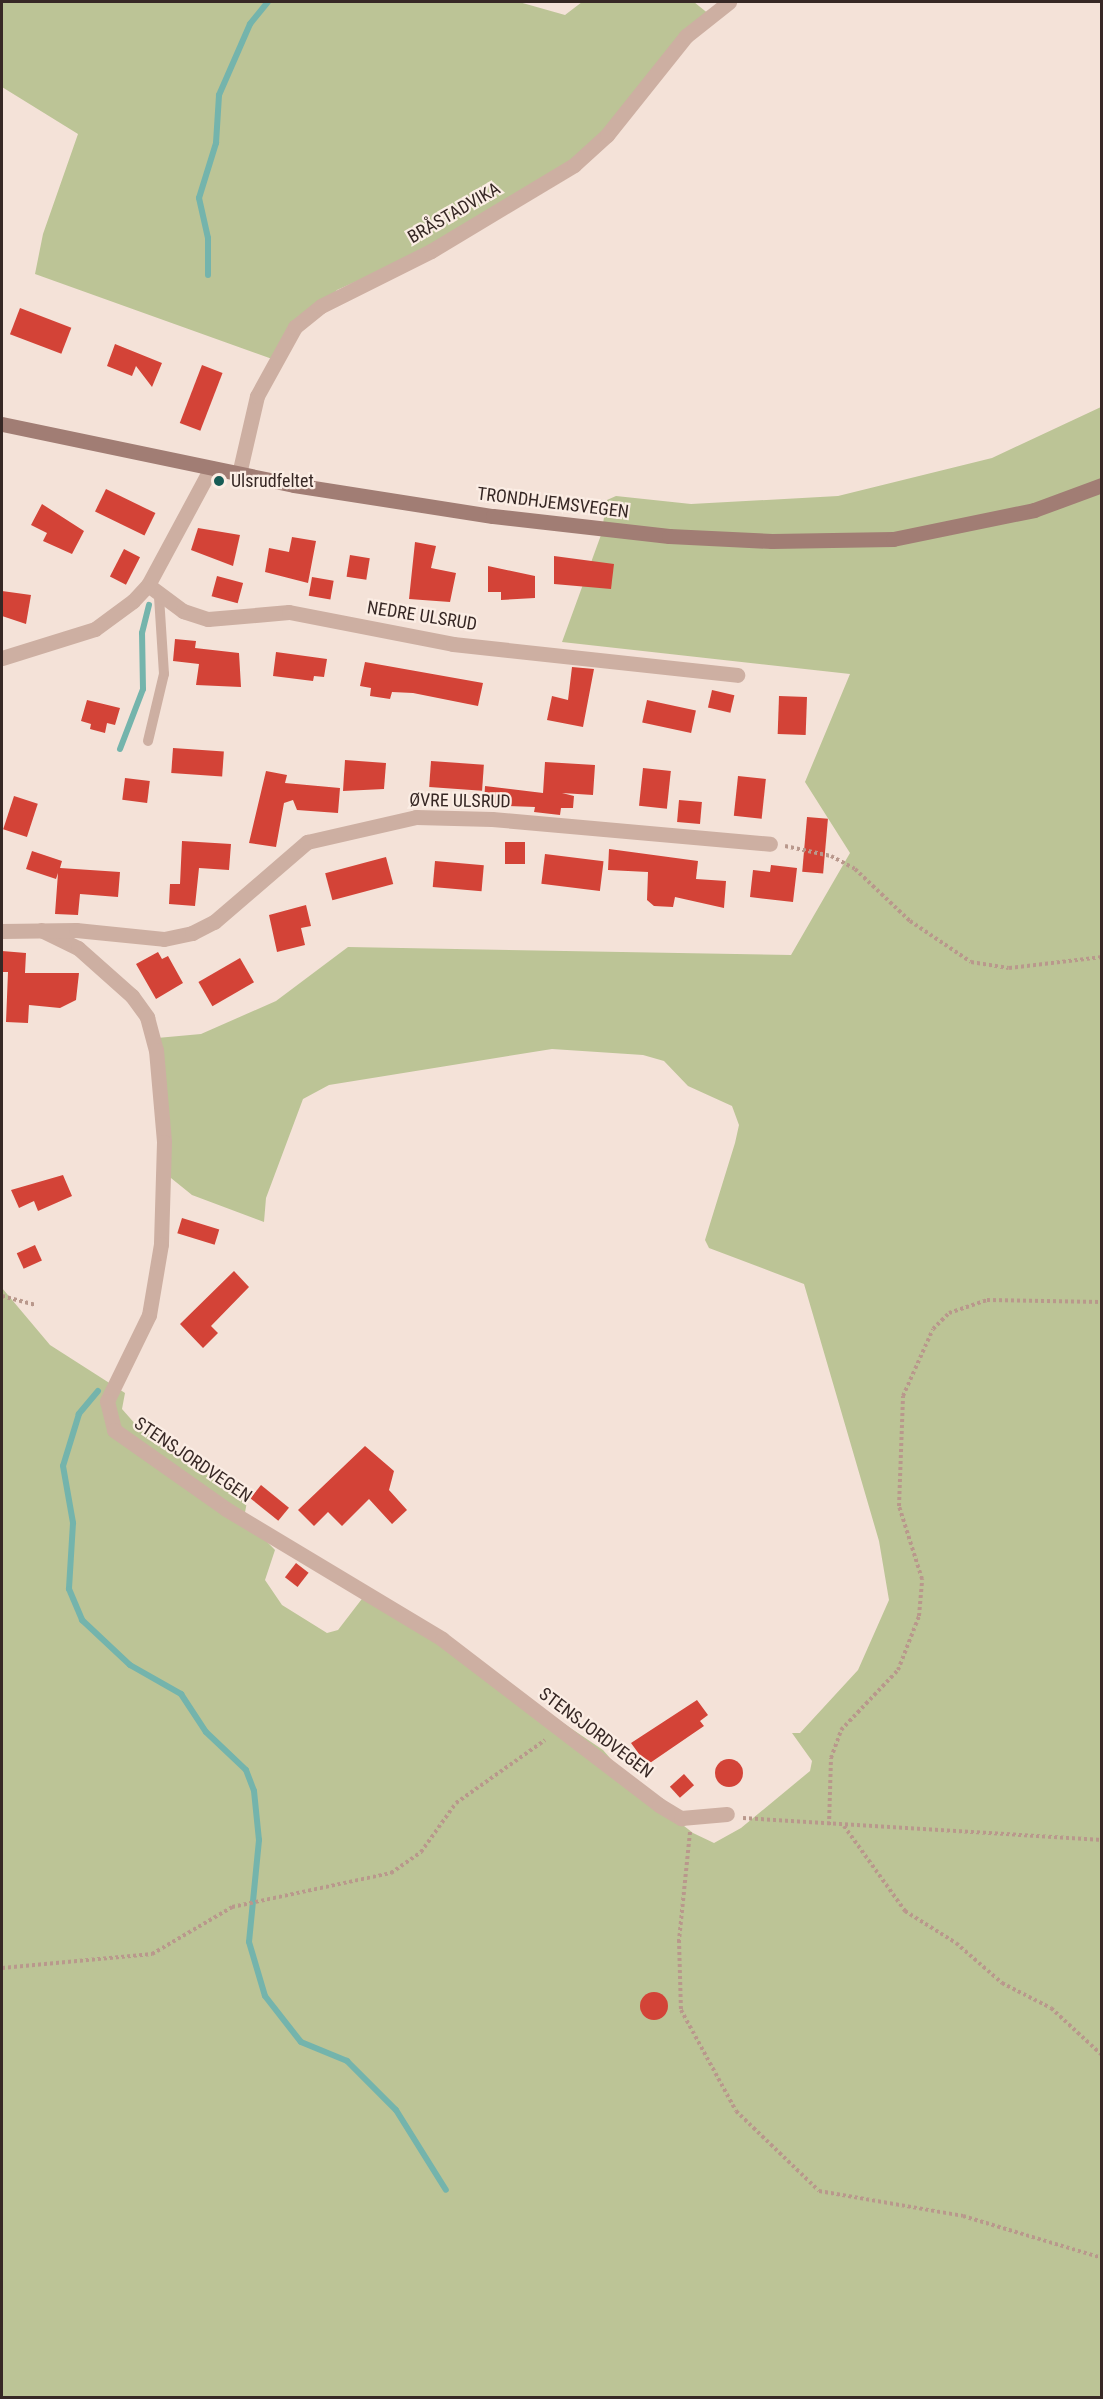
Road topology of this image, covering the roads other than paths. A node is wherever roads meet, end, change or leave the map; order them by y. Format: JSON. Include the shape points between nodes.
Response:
{"nodes":[{"id":1,"x":729,"y":2,"type":"edge"},
{"id":2,"x":2,"y":424,"type":"edge"},
{"id":3,"x":211,"y":468,"type":"junction"},
{"id":4,"x":239,"y":474,"type":"junction"},
{"id":5,"x":1101,"y":485,"type":"edge"},
{"id":6,"x":148,"y":585,"type":"junction"},
{"id":7,"x":159,"y":596,"type":"junction"},
{"id":8,"x":2,"y":657,"type":"edge"},
{"id":9,"x":736,"y":675,"type":"dead end"},
{"id":10,"x":148,"y":741,"type":"dead end"},
{"id":11,"x":770,"y":844,"type":"road end"},
{"id":12,"x":41,"y":930,"type":"junction"},
{"id":13,"x":2,"y":931,"type":"edge"},
{"id":14,"x":727,"y":1814,"type":"road end"}],
"edges":[{"from":1,"to":4,"type":"street","name":"BRÅSTADVIKA","via":[[686,36],[607,135],[574,165],[431,250],[321,306],[295,327],[263,380]]},
{"from":2,"to":3,"type":"main road","name":"TRONDHJEMSVEGEN"},
{"from":3,"to":4,"type":"main road","name":"TRONDHJEMSVEGEN"},
{"from":3,"to":6,"type":"street"},
{"from":4,"to":5,"type":"main road","name":"TRONDHJEMSVEGEN","via":[[493,516],[772,541],[893,539],[976,525]]},
{"from":6,"to":7,"type":"street","name":"NEDRE ULSRUD"},
{"from":6,"to":8,"type":"street","via":[[95,629]]},
{"from":7,"to":9,"type":"street","name":"NEDRE ULSRUD","via":[[208,620],[289,612],[453,644]]},
{"from":7,"to":10,"type":"lane","via":[[164,674]]},
{"from":11,"to":12,"type":"street","name":"ØVRE ULSRUD","via":[[492,819],[416,817],[307,842],[214,922],[192,933],[162,939]]},
{"from":12,"to":13,"type":"street","name":"STENSJORDVEGEN"},
{"from":12,"to":14,"type":"street","name":"STENSJORDVEGEN","via":[[78,948],[132,996],[147,1017],[156,1050],[164,1142],[161,1244],[149,1315],[106,1401],[114,1430],[226,1509],[441,1639],[659,1805],[681,1818]]}]}
